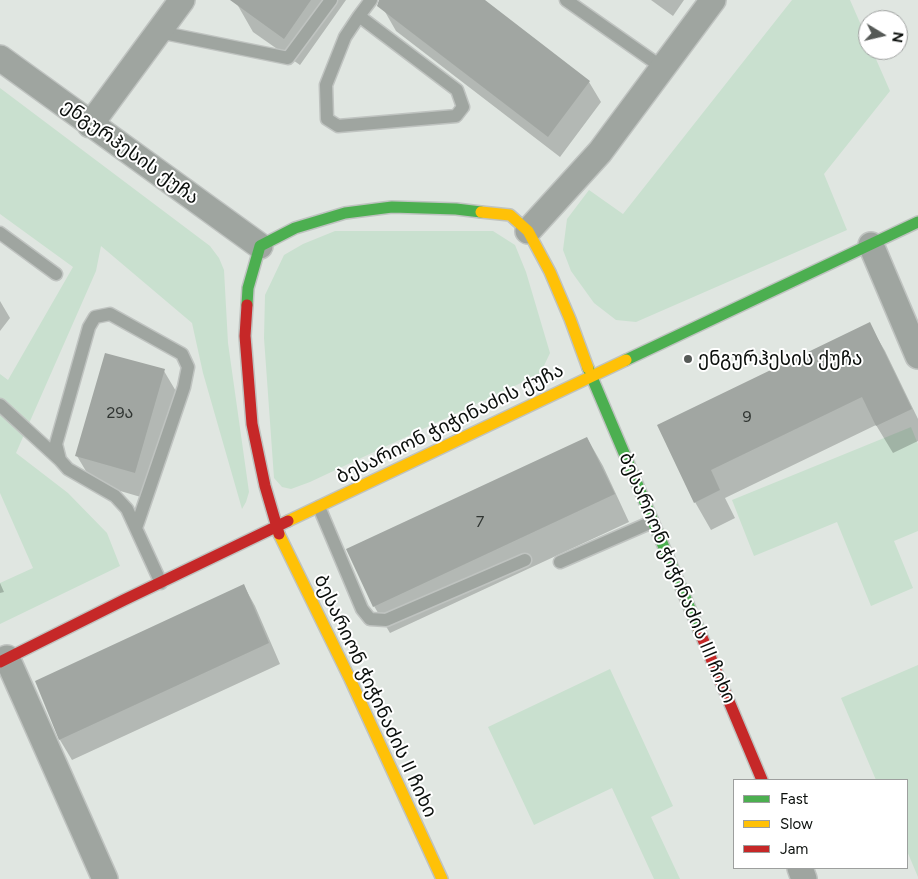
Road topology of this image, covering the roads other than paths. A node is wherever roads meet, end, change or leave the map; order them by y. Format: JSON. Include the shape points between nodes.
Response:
{"nodes":[{"id":1,"x":182,"y":0,"type":"edge"},
{"id":2,"x":331,"y":0,"type":"edge"},
{"id":3,"x":371,"y":0,"type":"edge"},
{"id":4,"x":566,"y":0,"type":"edge"},
{"id":5,"x":713,"y":0,"type":"edge"},
{"id":6,"x":359,"y":16,"type":"junction"},
{"id":7,"x":159,"y":32,"type":"junction"},
{"id":8,"x":0,"y":58,"type":"edge"},
{"id":9,"x":663,"y":68,"type":"junction"},
{"id":10,"x":90,"y":125,"type":"junction"},
{"id":11,"x":918,"y":222,"type":"edge"},
{"id":12,"x":528,"y":231,"type":"junction"},
{"id":13,"x":0,"y":233,"type":"edge"},
{"id":14,"x":871,"y":245,"type":"junction"},
{"id":15,"x":260,"y":246,"type":"junction"},
{"id":16,"x":56,"y":274,"type":"dead end"},
{"id":17,"x":918,"y":356,"type":"edge"},
{"id":18,"x":591,"y":376,"type":"junction"},
{"id":19,"x":0,"y":406,"type":"edge"},
{"id":20,"x":60,"y":460,"type":"junction"},
{"id":21,"x":319,"y":508,"type":"junction"},
{"id":22,"x":652,"y":522,"type":"junction"},
{"id":23,"x":136,"y":528,"type":"junction"},
{"id":24,"x":276,"y":528,"type":"junction"},
{"id":25,"x":525,"y":560,"type":"dead end"},
{"id":26,"x":560,"y":562,"type":"dead end"},
{"id":27,"x":161,"y":583,"type":"junction"},
{"id":28,"x":4,"y":660,"type":"edge"},
{"id":29,"x":762,"y":779,"type":"edge"},
{"id":30,"x":105,"y":879,"type":"edge"},
{"id":31,"x":442,"y":879,"type":"edge"}],
"edges":[{"from":1,"to":7,"type":"street"},
{"from":2,"to":7,"type":"lane","via":[[288,58]]},
{"from":3,"to":6,"type":"lane"},
{"from":4,"to":9,"type":"lane"},
{"from":5,"to":9,"type":"street"},
{"from":6,"to":6,"type":"lane","via":[[345,37],[326,85],[327,118],[338,126],[456,116],[463,107],[457,90]]},
{"from":7,"to":10,"type":"street"},
{"from":8,"to":10,"type":"street","name":"ენგურჰესის ქუჩა"},
{"from":9,"to":12,"type":"street","via":[[600,152]]},
{"from":10,"to":15,"type":"street","name":"ენგურჰესის ქუჩა"},
{"from":11,"to":14,"type":"street","name":"ბესარიონ ჭიჭინაძის ქუჩა"},
{"from":12,"to":15,"type":"street","via":[[510,215],[392,207],[345,213],[296,228]]},
{"from":12,"to":18,"type":"street","via":[[554,280]]},
{"from":13,"to":16,"type":"lane"},
{"from":14,"to":17,"type":"street"},
{"from":14,"to":18,"type":"street","name":"ბესარიონ ჭიჭინაძის ქუჩა"},
{"from":15,"to":24,"type":"street","via":[[248,288],[246,356],[252,424]]},
{"from":18,"to":21,"type":"street","name":"ბესარიონ ჭიჭინაძის ქუჩა"},
{"from":18,"to":22,"type":"street","name":"ბესარიონ ჭიჭინაძის III ჩიხი"},
{"from":19,"to":20,"type":"lane"},
{"from":20,"to":23,"type":"lane","via":[[68,469],[115,496],[127,509]]},
{"from":20,"to":23,"type":"lane","via":[[56,444],[89,327],[95,317],[110,314],[182,354],[188,367],[184,387]]},
{"from":21,"to":24,"type":"street","name":"ბესარიონ ჭიჭინაძის ქუჩა"},
{"from":21,"to":25,"type":"lane","via":[[362,609],[370,619],[386,620]]},
{"from":22,"to":26,"type":"lane"},
{"from":22,"to":29,"type":"street","name":"ბესარიონ ჭიჭინაძის III ჩიხი"},
{"from":23,"to":27,"type":"lane"},
{"from":24,"to":27,"type":"street","name":"ბესარიონ ჭიჭინაძის ქუჩა"},
{"from":24,"to":31,"type":"street","name":"ბესარიონ ჭიჭინაძის II ჩიხი"},
{"from":27,"to":28,"type":"street","name":"ბესარიონ ჭიჭინაძის ქუჩა"},
{"from":28,"to":30,"type":"street"}]}
